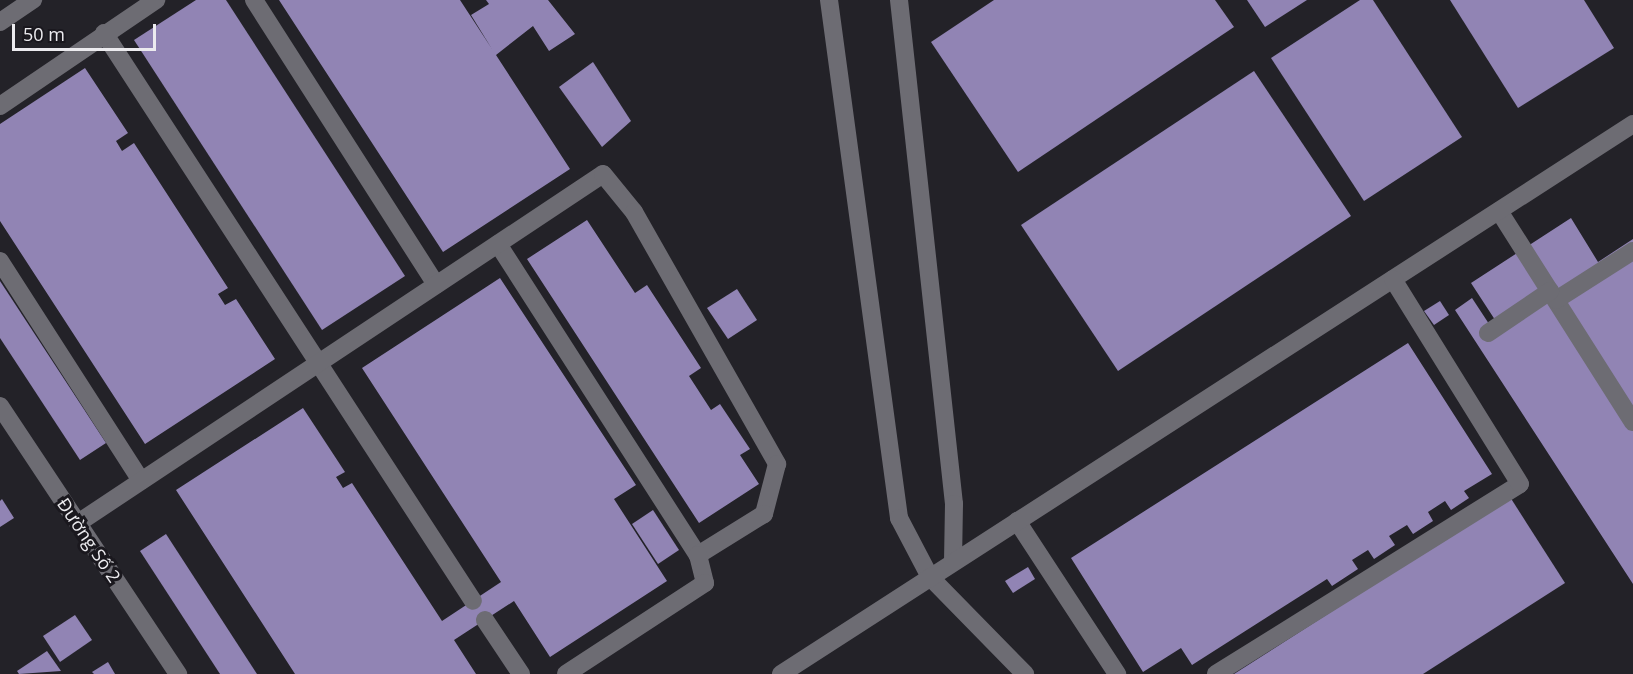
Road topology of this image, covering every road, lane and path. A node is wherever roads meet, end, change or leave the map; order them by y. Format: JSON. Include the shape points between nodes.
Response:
{"nodes":[{"id":1,"x":33,"y":0,"type":"edge"},
{"id":2,"x":156,"y":0,"type":"edge"},
{"id":3,"x":254,"y":0,"type":"edge"},
{"id":4,"x":829,"y":0,"type":"edge"},
{"id":5,"x":899,"y":0,"type":"edge"},
{"id":6,"x":0,"y":22,"type":"edge"},
{"id":7,"x":104,"y":33,"type":"junction"},
{"id":8,"x":0,"y":106,"type":"edge"},
{"id":9,"x":1633,"y":124,"type":"edge"},
{"id":10,"x":1499,"y":211,"type":"junction"},
{"id":11,"x":498,"y":244,"type":"junction"},
{"id":12,"x":1633,"y":251,"type":"edge"},
{"id":13,"x":0,"y":261,"type":"edge"},
{"id":14,"x":1393,"y":279,"type":"junction"},
{"id":15,"x":436,"y":285,"type":"junction"},
{"id":16,"x":1553,"y":296,"type":"junction"},
{"id":17,"x":1488,"y":333,"type":"dead end"},
{"id":18,"x":321,"y":361,"type":"junction"},
{"id":19,"x":0,"y":406,"type":"edge"},
{"id":20,"x":1633,"y":422,"type":"edge"},
{"id":21,"x":141,"y":481,"type":"junction"},
{"id":22,"x":1017,"y":521,"type":"junction"},
{"id":23,"x":78,"y":523,"type":"junction"},
{"id":24,"x":698,"y":555,"type":"junction"},
{"id":25,"x":953,"y":562,"type":"junction"},
{"id":26,"x":930,"y":577,"type":"junction"},
{"id":27,"x":473,"y":601,"type":"dead end"},
{"id":28,"x":485,"y":620,"type":"dead end"},
{"id":29,"x":178,"y":674,"type":"edge"},
{"id":30,"x":520,"y":674,"type":"edge"},
{"id":31,"x":567,"y":674,"type":"edge"},
{"id":32,"x":781,"y":674,"type":"edge"},
{"id":33,"x":1025,"y":674,"type":"edge"},
{"id":34,"x":1117,"y":674,"type":"edge"},
{"id":35,"x":1216,"y":674,"type":"edge"}],
"edges":[{"from":1,"to":6,"type":"street"},
{"from":2,"to":7,"type":"street"},
{"from":3,"to":15,"type":"street"},
{"from":4,"to":26,"type":"street","via":[[899,518]]},
{"from":5,"to":25,"type":"street","via":[[949,458]]},
{"from":7,"to":8,"type":"street"},
{"from":7,"to":18,"type":"street"},
{"from":9,"to":10,"type":"street"},
{"from":10,"to":14,"type":"street"},
{"from":10,"to":16,"type":"street"},
{"from":11,"to":15,"type":"street"},
{"from":11,"to":24,"type":"street"},
{"from":11,"to":24,"type":"street","via":[[603,174],[634,212],[777,464],[764,514]]},
{"from":12,"to":16,"type":"street"},
{"from":13,"to":21,"type":"street"},
{"from":14,"to":22,"type":"street"},
{"from":14,"to":35,"type":"street","via":[[1520,484]]},
{"from":15,"to":18,"type":"street"},
{"from":16,"to":17,"type":"street"},
{"from":16,"to":20,"type":"street"},
{"from":18,"to":21,"type":"street"},
{"from":18,"to":27,"type":"street"},
{"from":19,"to":23,"type":"street","name":"Đường Số 2"},
{"from":21,"to":23,"type":"street"},
{"from":22,"to":25,"type":"street"},
{"from":22,"to":34,"type":"street"},
{"from":23,"to":29,"type":"street","name":"Đường Số 2"},
{"from":24,"to":31,"type":"street","via":[[705,584]]},
{"from":25,"to":26,"type":"street"},
{"from":26,"to":32,"type":"street"},
{"from":26,"to":33,"type":"street"},
{"from":28,"to":30,"type":"street"}]}
